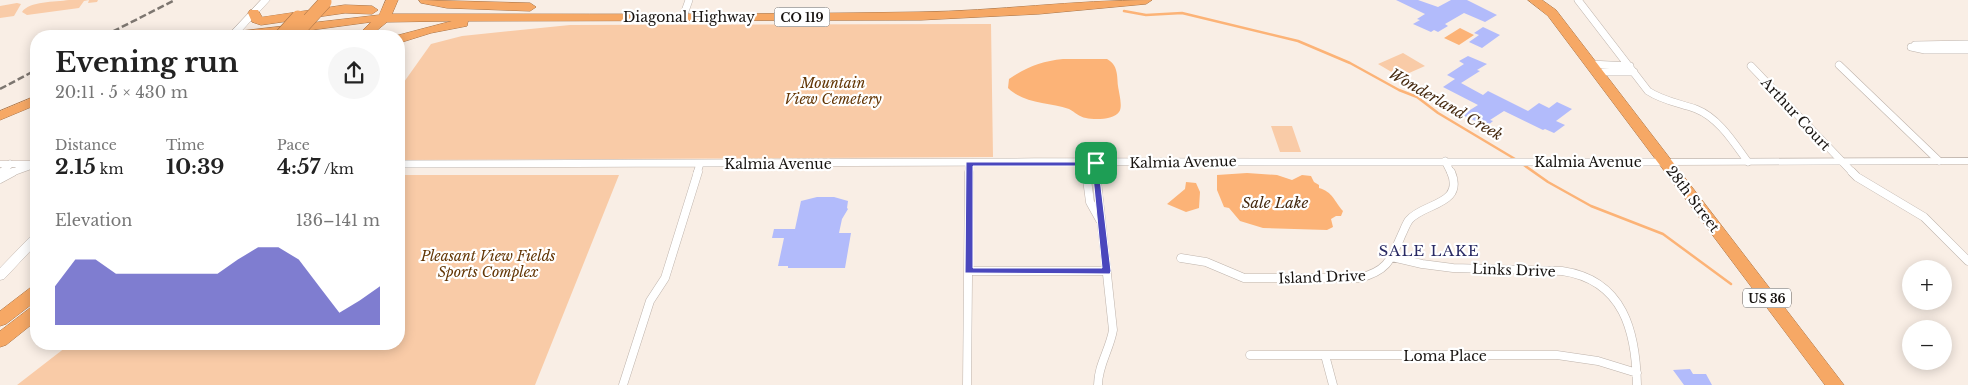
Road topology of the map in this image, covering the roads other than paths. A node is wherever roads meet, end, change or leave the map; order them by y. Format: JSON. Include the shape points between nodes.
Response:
{"nodes":[{"id":1,"x":266,"y":0,"type":"edge"},
{"id":2,"x":425,"y":0,"type":"edge"},
{"id":3,"x":1080,"y":0,"type":"edge"},
{"id":4,"x":1146,"y":0,"type":"edge"},
{"id":5,"x":1534,"y":0,"type":"edge"},
{"id":6,"x":1578,"y":0,"type":"edge"},
{"id":7,"x":1124,"y":1,"type":"edge"},
{"id":8,"x":318,"y":2,"type":"edge"},
{"id":9,"x":1551,"y":6,"type":"edge"},
{"id":10,"x":388,"y":9,"type":"edge"},
{"id":11,"x":552,"y":9,"type":"junction"},
{"id":12,"x":686,"y":9,"type":"edge"},
{"id":13,"x":372,"y":10,"type":"junction"},
{"id":14,"x":921,"y":12,"type":"junction"},
{"id":15,"x":254,"y":13,"type":"junction"},
{"id":16,"x":525,"y":17,"type":"junction"},
{"id":17,"x":238,"y":30,"type":"edge"},
{"id":18,"x":254,"y":30,"type":"edge"},
{"id":19,"x":283,"y":30,"type":"edge"},
{"id":20,"x":288,"y":30,"type":"edge"},
{"id":21,"x":298,"y":30,"type":"edge"},
{"id":22,"x":368,"y":30,"type":"edge"},
{"id":23,"x":405,"y":37,"type":"edge"},
{"id":24,"x":1968,"y":44,"type":"edge"},
{"id":25,"x":1968,"y":50,"type":"edge"},
{"id":26,"x":1839,"y":65,"type":"dead end"},
{"id":27,"x":1751,"y":66,"type":"dead end"},
{"id":28,"x":1593,"y":68,"type":"junction"},
{"id":29,"x":1632,"y":69,"type":"junction"},
{"id":30,"x":30,"y":103,"type":"edge"},
{"id":31,"x":0,"y":116,"type":"edge"},
{"id":32,"x":1445,"y":161,"type":"junction"},
{"id":33,"x":1939,"y":161,"type":"junction"},
{"id":34,"x":1968,"y":161,"type":"edge"},
{"id":35,"x":1664,"y":162,"type":"junction"},
{"id":36,"x":1748,"y":162,"type":"junction"},
{"id":37,"x":1841,"y":162,"type":"junction"},
{"id":38,"x":1085,"y":163,"type":"junction"},
{"id":39,"x":1096,"y":163,"type":"junction"},
{"id":40,"x":5,"y":164,"type":"edge"},
{"id":41,"x":30,"y":164,"type":"edge"},
{"id":42,"x":405,"y":164,"type":"edge"},
{"id":43,"x":700,"y":164,"type":"junction"},
{"id":44,"x":969,"y":164,"type":"junction"},
{"id":45,"x":30,"y":166,"type":"edge"},
{"id":46,"x":0,"y":174,"type":"edge"},
{"id":47,"x":0,"y":179,"type":"edge"},
{"id":48,"x":1101,"y":222,"type":"junction"},
{"id":49,"x":30,"y":244,"type":"edge"},
{"id":50,"x":1392,"y":257,"type":"junction"},
{"id":51,"x":1181,"y":258,"type":"dead end"},
{"id":52,"x":1968,"y":261,"type":"edge"},
{"id":53,"x":968,"y":271,"type":"junction"},
{"id":54,"x":1107,"y":271,"type":"junction"},
{"id":55,"x":0,"y":276,"type":"edge"},
{"id":56,"x":30,"y":297,"type":"edge"},
{"id":57,"x":30,"y":317,"type":"edge"},
{"id":58,"x":0,"y":320,"type":"edge"},
{"id":59,"x":0,"y":340,"type":"edge"},
{"id":60,"x":1250,"y":355,"type":"dead end"},
{"id":61,"x":1325,"y":355,"type":"junction"},
{"id":62,"x":1637,"y":373,"type":"junction"},
{"id":63,"x":623,"y":385,"type":"edge"},
{"id":64,"x":967,"y":385,"type":"edge"},
{"id":65,"x":1098,"y":385,"type":"edge"},
{"id":66,"x":1333,"y":385,"type":"edge"},
{"id":67,"x":1636,"y":385,"type":"edge"},
{"id":68,"x":1835,"y":385,"type":"edge"}],
"edges":[{"from":1,"to":15,"type":"street"},
{"from":2,"to":11,"type":"highway"},
{"from":3,"to":14,"type":"highway","name":"Diagonal Highway","number":"CO 119"},
{"from":4,"to":7,"type":"highway","name":"Diagonal Highway","number":"CO 119"},
{"from":5,"to":9,"type":"highway","name":"28th Street","number":"US 36"},
{"from":6,"to":29,"type":"street"},
{"from":7,"to":14,"type":"highway","name":"Diagonal Highway","number":"CO 119","via":[[1002,12]]},
{"from":8,"to":20,"type":"highway","bridge":true},
{"from":8,"to":21,"type":"highway","bridge":true},
{"from":9,"to":28,"type":"highway","name":"28th Street","number":"US 36"},
{"from":10,"to":11,"type":"highway","name":"Diagonal Highway","number":"CO 119"},
{"from":10,"to":13,"type":"highway","name":"Diagonal Highway","number":"CO 119"},
{"from":10,"to":16,"type":"highway","name":"Diagonal Highway"},
{"from":10,"to":19,"type":"highway","name":"Diagonal Highway"},
{"from":10,"to":22,"type":"highway"},
{"from":11,"to":12,"type":"highway","name":"Diagonal Highway","number":"CO 119"},
{"from":12,"to":14,"type":"highway","name":"Diagonal Highway","number":"CO 119"},
{"from":12,"to":16,"type":"highway","name":"Diagonal Highway","number":"CO 119"},
{"from":13,"to":15,"type":"highway","via":[[345,9],[261,21]]},
{"from":13,"to":18,"type":"highway","name":"Diagonal Highway","number":"CO 119","via":[[284,22]]},
{"from":15,"to":17,"type":"street"},
{"from":16,"to":23,"type":"highway","number":"CO 119","via":[[459,24]]},
{"from":24,"to":25,"type":"street","via":[[1911,46],[1925,50]]},
{"from":26,"to":33,"type":"street"},
{"from":27,"to":37,"type":"street","name":"Arthur Court"},
{"from":28,"to":29,"type":"street"},
{"from":28,"to":35,"type":"highway","name":"28th Street","number":"US 36"},
{"from":29,"to":36,"type":"street","via":[[1652,94],[1698,109],[1709,116]]},
{"from":30,"to":31,"type":"highway"},
{"from":32,"to":35,"type":"street","name":"Kalmia Avenue"},
{"from":32,"to":39,"type":"street","name":"Kalmia Avenue"},
{"from":32,"to":50,"type":"street","name":"Island Drive","via":[[1454,180],[1454,189],[1450,195],[1409,220]]},
{"from":33,"to":34,"type":"street","name":"Kalmia Avenue"},
{"from":33,"to":37,"type":"street","name":"Kalmia Avenue"},
{"from":35,"to":36,"type":"street","name":"Kalmia Avenue"},
{"from":35,"to":68,"type":"highway","name":"28th Street","number":"US 36"},
{"from":36,"to":37,"type":"street","name":"Kalmia Avenue"},
{"from":37,"to":52,"type":"street","name":"Arthur Court","via":[[1865,183],[1924,217]]},
{"from":38,"to":39,"type":"street","name":"Kalmia Avenue"},
{"from":38,"to":44,"type":"street","name":"Kalmia Avenue"},
{"from":38,"to":48,"type":"street","via":[[1090,202]]},
{"from":39,"to":48,"type":"street"},
{"from":40,"to":41,"type":"street"},
{"from":40,"to":46,"type":"street"},
{"from":42,"to":43,"type":"street","name":"Kalmia Avenue"},
{"from":43,"to":44,"type":"street","name":"Kalmia Avenue"},
{"from":43,"to":63,"type":"street","via":[[665,278],[650,301]]},
{"from":44,"to":53,"type":"street"},
{"from":45,"to":47,"type":"street"},
{"from":48,"to":54,"type":"street"},
{"from":49,"to":55,"type":"street"},
{"from":50,"to":51,"type":"street","name":"Island Drive","via":[[1386,268],[1359,278],[1244,278],[1200,259]]},
{"from":50,"to":62,"type":"street","name":"Links Drive","via":[[1428,266],[1577,274],[1614,294],[1623,309],[1635,349]]},
{"from":53,"to":54,"type":"street"},
{"from":53,"to":64,"type":"street"},
{"from":54,"to":65,"type":"street","via":[[1113,338],[1097,372]]},
{"from":56,"to":58,"type":"highway"},
{"from":57,"to":59,"type":"highway"},
{"from":60,"to":61,"type":"street","name":"Loma Place"},
{"from":61,"to":62,"type":"street","name":"Loma Place","via":[[1581,357]]},
{"from":61,"to":66,"type":"street"},
{"from":62,"to":67,"type":"street"}]}
